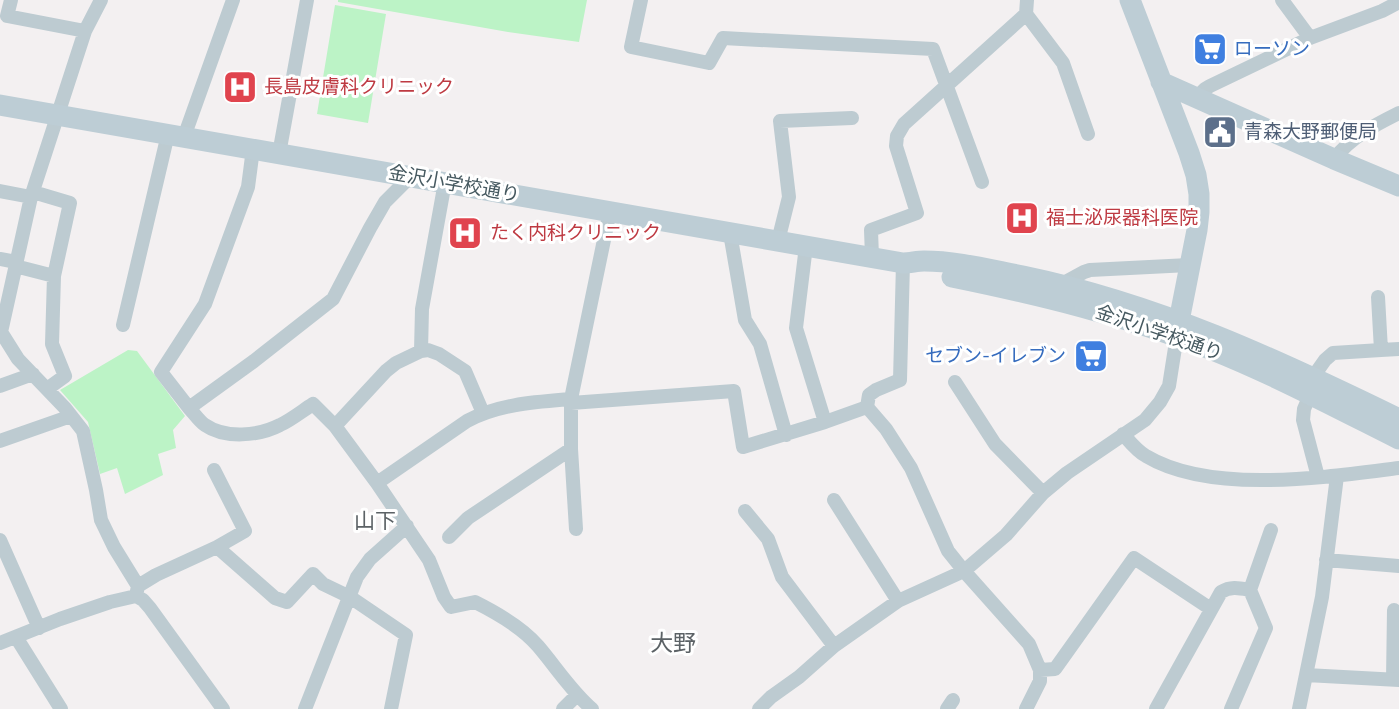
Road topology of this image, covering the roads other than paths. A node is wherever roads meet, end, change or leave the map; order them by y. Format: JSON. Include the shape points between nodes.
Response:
{"nodes":[{"id":1,"x":11,"y":0,"type":"edge"},
{"id":2,"x":101,"y":0,"type":"edge"},
{"id":3,"x":233,"y":0,"type":"edge"},
{"id":4,"x":307,"y":0,"type":"edge"},
{"id":5,"x":641,"y":0,"type":"edge"},
{"id":6,"x":1132,"y":0,"type":"edge"},
{"id":7,"x":1282,"y":0,"type":"edge"},
{"id":8,"x":1399,"y":2,"type":"edge"},
{"id":9,"x":1379,"y":6,"type":"edge"},
{"id":10,"x":1027,"y":7,"type":"edge"},
{"id":11,"x":4,"y":15,"type":"edge"},
{"id":12,"x":85,"y":31,"type":"junction"},
{"id":13,"x":1310,"y":38,"type":"junction"},
{"id":14,"x":1161,"y":82,"type":"junction"},
{"id":15,"x":947,"y":86,"type":"junction"},
{"id":16,"x":1196,"y":97,"type":"junction"},
{"id":17,"x":0,"y":105,"type":"edge"},
{"id":18,"x":1399,"y":113,"type":"edge"},
{"id":19,"x":57,"y":114,"type":"junction"},
{"id":20,"x":852,"y":118,"type":"dead end"},
{"id":21,"x":1088,"y":134,"type":"dead end"},
{"id":22,"x":176,"y":135,"type":"junction"},
{"id":23,"x":253,"y":149,"type":"junction"},
{"id":24,"x":279,"y":154,"type":"junction"},
{"id":25,"x":1334,"y":159,"type":"junction"},
{"id":26,"x":411,"y":176,"type":"junction"},
{"id":27,"x":445,"y":182,"type":"junction"},
{"id":28,"x":982,"y":182,"type":"dead end"},
{"id":29,"x":1399,"y":186,"type":"edge"},
{"id":30,"x":0,"y":191,"type":"edge"},
{"id":31,"x":32,"y":194,"type":"junction"},
{"id":32,"x":610,"y":211,"type":"junction"},
{"id":33,"x":730,"y":233,"type":"junction"},
{"id":34,"x":778,"y":241,"type":"junction"},
{"id":35,"x":806,"y":246,"type":"junction"},
{"id":36,"x":872,"y":257,"type":"junction"},
{"id":37,"x":0,"y":258,"type":"edge"},
{"id":38,"x":905,"y":263,"type":"junction"},
{"id":39,"x":16,"y":264,"type":"junction"},
{"id":40,"x":1189,"y":265,"type":"junction"},
{"id":41,"x":54,"y":276,"type":"junction"},
{"id":42,"x":1062,"y":284,"type":"junction"},
{"id":43,"x":1378,"y":297,"type":"dead end"},
{"id":44,"x":1,"y":322,"type":"edge"},
{"id":45,"x":122,"y":325,"type":"dead end"},
{"id":46,"x":1178,"y":328,"type":"junction"},
{"id":47,"x":1399,"y":349,"type":"edge"},
{"id":48,"x":1381,"y":350,"type":"junction"},
{"id":49,"x":421,"y":351,"type":"junction"},
{"id":50,"x":33,"y":374,"type":"junction"},
{"id":51,"x":955,"y":382,"type":"dead end"},
{"id":52,"x":0,"y":386,"type":"edge"},
{"id":53,"x":1311,"y":386,"type":"junction"},
{"id":54,"x":47,"y":389,"type":"junction"},
{"id":55,"x":571,"y":401,"type":"junction"},
{"id":56,"x":867,"y":407,"type":"junction"},
{"id":57,"x":189,"y":408,"type":"junction"},
{"id":58,"x":483,"y":413,"type":"junction"},
{"id":59,"x":71,"y":416,"type":"junction"},
{"id":60,"x":1399,"y":419,"type":"edge"},
{"id":61,"x":825,"y":422,"type":"junction"},
{"id":62,"x":335,"y":426,"type":"junction"},
{"id":63,"x":1122,"y":434,"type":"junction"},
{"id":64,"x":786,"y":435,"type":"junction"},
{"id":65,"x":1399,"y":439,"type":"edge"},
{"id":66,"x":0,"y":441,"type":"edge"},
{"id":67,"x":571,"y":449,"type":"junction"},
{"id":68,"x":1399,"y":468,"type":"edge"},
{"id":69,"x":214,"y":470,"type":"dead end"},
{"id":70,"x":1337,"y":476,"type":"junction"},
{"id":71,"x":1318,"y":477,"type":"junction"},
{"id":72,"x":377,"y":483,"type":"junction"},
{"id":73,"x":1043,"y":493,"type":"junction"},
{"id":74,"x":834,"y":500,"type":"dead end"},
{"id":75,"x":745,"y":511,"type":"dead end"},
{"id":76,"x":407,"y":526,"type":"junction"},
{"id":77,"x":576,"y":529,"type":"dead end"},
{"id":78,"x":1271,"y":530,"type":"dead end"},
{"id":79,"x":449,"y":537,"type":"dead end"},
{"id":80,"x":0,"y":540,"type":"edge"},
{"id":81,"x":217,"y":547,"type":"junction"},
{"id":82,"x":1326,"y":560,"type":"junction"},
{"id":83,"x":1399,"y":566,"type":"edge"},
{"id":84,"x":964,"y":571,"type":"junction"},
{"id":85,"x":1250,"y":590,"type":"junction"},
{"id":86,"x":137,"y":591,"type":"junction"},
{"id":87,"x":350,"y":597,"type":"junction"},
{"id":88,"x":898,"y":601,"type":"junction"},
{"id":89,"x":1211,"y":609,"type":"junction"},
{"id":90,"x":1394,"y":610,"type":"dead end"},
{"id":91,"x":39,"y":628,"type":"junction"},
{"id":92,"x":16,"y":637,"type":"junction"},
{"id":93,"x":0,"y":643,"type":"edge"},
{"id":94,"x":834,"y":646,"type":"junction"},
{"id":95,"x":1040,"y":670,"type":"junction"},
{"id":96,"x":1306,"y":675,"type":"junction"},
{"id":97,"x":1396,"y":680,"type":"edge"},
{"id":98,"x":577,"y":695,"type":"junction"},
{"id":99,"x":61,"y":709,"type":"edge"},
{"id":100,"x":223,"y":709,"type":"edge"},
{"id":101,"x":305,"y":709,"type":"edge"},
{"id":102,"x":391,"y":709,"type":"edge"},
{"id":103,"x":563,"y":709,"type":"edge"},
{"id":104,"x":592,"y":709,"type":"edge"},
{"id":105,"x":759,"y":709,"type":"edge"},
{"id":106,"x":1026,"y":709,"type":"edge"},
{"id":107,"x":1156,"y":709,"type":"edge"},
{"id":108,"x":1231,"y":709,"type":"edge"},
{"id":109,"x":1299,"y":709,"type":"edge"}],
"edges":[{"from":1,"to":11,"type":"street"},
{"from":2,"to":12,"type":"street"},
{"from":3,"to":22,"type":"street"},
{"from":4,"to":24,"type":"street"},
{"from":5,"to":15,"type":"street","via":[[631,47],[709,63],[723,38],[933,49]]},
{"from":6,"to":14,"type":"street"},
{"from":7,"to":13,"type":"street"},
{"from":8,"to":9,"type":"street"},
{"from":9,"to":13,"type":"street"},
{"from":10,"to":15,"type":"street"},
{"from":10,"to":21,"type":"street","via":[[1063,62]]},
{"from":11,"to":12,"type":"street"},
{"from":12,"to":19,"type":"street"},
{"from":13,"to":16,"type":"street"},
{"from":14,"to":16,"type":"street"},
{"from":14,"to":40,"type":"street","via":[[1199,194]]},
{"from":15,"to":28,"type":"street"},
{"from":15,"to":36,"type":"street","via":[[904,124],[897,136],[917,213],[871,230]]},
{"from":16,"to":25,"type":"street"},
{"from":17,"to":19,"type":"street","name":"金沢小学校通り"},
{"from":18,"to":25,"type":"street","via":[[1356,137]]},
{"from":19,"to":22,"type":"street","name":"金沢小学校通り"},
{"from":19,"to":31,"type":"street"},
{"from":20,"to":34,"type":"street","via":[[780,121],[789,197]]},
{"from":22,"to":23,"type":"street","name":"金沢小学校通り"},
{"from":22,"to":45,"type":"street"},
{"from":23,"to":24,"type":"street","name":"金沢小学校通り"},
{"from":23,"to":57,"type":"street","via":[[248,187],[205,303],[161,372]]},
{"from":24,"to":26,"type":"street","name":"金沢小学校通り"},
{"from":25,"to":29,"type":"street"},
{"from":26,"to":27,"type":"street","name":"金沢小学校通り"},
{"from":26,"to":57,"type":"street","via":[[385,202],[333,299]]},
{"from":27,"to":32,"type":"street","name":"金沢小学校通り"},
{"from":27,"to":49,"type":"street","via":[[422,309]]},
{"from":30,"to":31,"type":"street"},
{"from":31,"to":39,"type":"street"},
{"from":31,"to":41,"type":"street","via":[[70,203]]},
{"from":32,"to":33,"type":"street","name":"金沢小学校通り"},
{"from":32,"to":55,"type":"street"},
{"from":33,"to":34,"type":"street","name":"金沢小学校通り"},
{"from":33,"to":64,"type":"street","via":[[745,320],[760,344]]},
{"from":34,"to":35,"type":"street","name":"金沢小学校通り"},
{"from":35,"to":36,"type":"street","name":"金沢小学校通り"},
{"from":35,"to":61,"type":"street","via":[[796,328]]},
{"from":36,"to":38,"type":"street","name":"金沢小学校通り"},
{"from":37,"to":39,"type":"street"},
{"from":38,"to":42,"type":"street","name":"金沢小学校通り","via":[[970,266]]},
{"from":38,"to":46,"type":"street","name":"金沢小学校通り","via":[[922,271]]},
{"from":38,"to":56,"type":"street","via":[[900,380],[876,390]]},
{"from":39,"to":41,"type":"street"},
{"from":39,"to":44,"type":"street"},
{"from":40,"to":42,"type":"street","via":[[1090,270]]},
{"from":40,"to":46,"type":"street"},
{"from":41,"to":54,"type":"street","via":[[52,344],[65,376]]},
{"from":42,"to":46,"type":"street","name":"金沢小学校通り"},
{"from":43,"to":48,"type":"street"},
{"from":44,"to":50,"type":"street","via":[[5,340]]},
{"from":46,"to":53,"type":"street","name":"金沢小学校通り","via":[[1248,348]]},
{"from":46,"to":63,"type":"street","via":[[1165,394],[1144,420]]},
{"from":47,"to":48,"type":"street"},
{"from":48,"to":53,"type":"street","via":[[1334,353]]},
{"from":49,"to":58,"type":"street","via":[[439,354],[465,370]]},
{"from":49,"to":62,"type":"street","via":[[386,371]]},
{"from":50,"to":52,"type":"street"},
{"from":50,"to":54,"type":"street"},
{"from":51,"to":73,"type":"street","via":[[995,444]]},
{"from":53,"to":60,"type":"street","name":"金沢小学校通り"},
{"from":53,"to":65,"type":"street","name":"金沢小学校通り"},
{"from":53,"to":71,"type":"street","via":[[1303,420]]},
{"from":54,"to":59,"type":"street"},
{"from":55,"to":58,"type":"street","via":[[529,402]]},
{"from":55,"to":64,"type":"street","via":[[734,391],[743,447]]},
{"from":55,"to":67,"type":"street"},
{"from":56,"to":61,"type":"street"},
{"from":56,"to":84,"type":"street","via":[[911,468],[948,551]]},
{"from":57,"to":62,"type":"street","via":[[204,424],[232,434],[280,426],[313,404]]},
{"from":58,"to":72,"type":"street"},
{"from":59,"to":66,"type":"street"},
{"from":59,"to":86,"type":"street","via":[[83,431],[100,520]]},
{"from":61,"to":64,"type":"street"},
{"from":62,"to":72,"type":"street"},
{"from":63,"to":71,"type":"street","via":[[1143,455],[1188,472],[1257,480]]},
{"from":63,"to":73,"type":"street"},
{"from":67,"to":77,"type":"street"},
{"from":67,"to":79,"type":"street","via":[[468,518]]},
{"from":68,"to":70,"type":"street"},
{"from":69,"to":81,"type":"street","via":[[245,531]]},
{"from":70,"to":71,"type":"street"},
{"from":70,"to":82,"type":"street"},
{"from":72,"to":76,"type":"street"},
{"from":73,"to":84,"type":"street","via":[[1006,535]]},
{"from":74,"to":88,"type":"street"},
{"from":75,"to":94,"type":"street","via":[[768,539],[782,577]]},
{"from":76,"to":87,"type":"street","via":[[370,559]]},
{"from":76,"to":98,"type":"street","via":[[451,607],[475,602],[513,624],[537,644]]},
{"from":78,"to":85,"type":"street"},
{"from":80,"to":91,"type":"street"},
{"from":81,"to":86,"type":"street","via":[[156,575]]},
{"from":81,"to":87,"type":"street","via":[[275,598],[287,602],[313,574]]},
{"from":82,"to":83,"type":"street"},
{"from":82,"to":96,"type":"street"},
{"from":84,"to":88,"type":"street"},
{"from":84,"to":95,"type":"street","via":[[1029,644]]},
{"from":85,"to":89,"type":"street","via":[[1228,588]]},
{"from":85,"to":108,"type":"street","via":[[1266,628]]},
{"from":86,"to":91,"type":"street"},
{"from":86,"to":100,"type":"street"},
{"from":87,"to":101,"type":"street"},
{"from":87,"to":102,"type":"street","via":[[406,635]]},
{"from":88,"to":94,"type":"street"},
{"from":89,"to":95,"type":"street","via":[[1134,558],[1055,669]]},
{"from":89,"to":107,"type":"street"},
{"from":90,"to":97,"type":"street"},
{"from":91,"to":92,"type":"street"},
{"from":92,"to":93,"type":"street"},
{"from":92,"to":99,"type":"street"},
{"from":94,"to":105,"type":"street"},
{"from":95,"to":106,"type":"street","via":[[1040,681]]},
{"from":96,"to":97,"type":"street"},
{"from":96,"to":109,"type":"street"},
{"from":98,"to":103,"type":"street"},
{"from":98,"to":104,"type":"street"}]}
